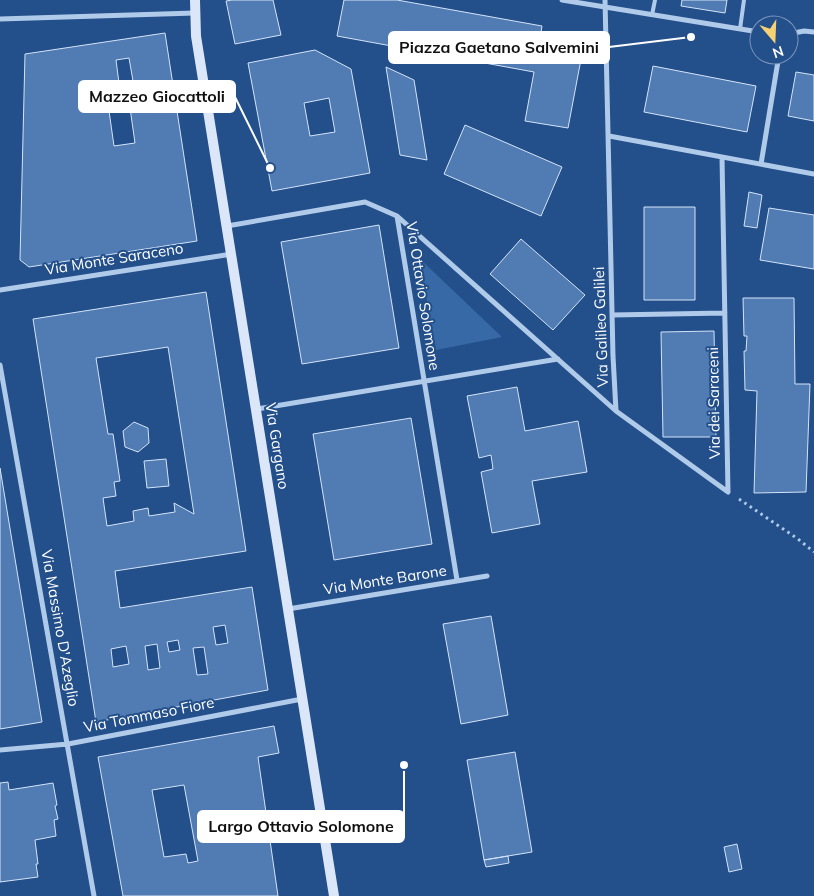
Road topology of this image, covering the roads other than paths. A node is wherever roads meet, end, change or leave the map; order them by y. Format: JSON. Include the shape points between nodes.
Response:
{"nodes":[{"id":1,"x":194,"y":0,"type":"edge"},
{"id":2,"x":562,"y":0,"type":"edge"},
{"id":3,"x":606,"y":0,"type":"edge"},
{"id":4,"x":654,"y":0,"type":"edge"},
{"id":5,"x":744,"y":0,"type":"edge"},
{"id":6,"x":606,"y":8,"type":"junction"},
{"id":7,"x":195,"y":12,"type":"junction"},
{"id":8,"x":652,"y":15,"type":"junction"},
{"id":9,"x":0,"y":19,"type":"edge"},
{"id":10,"x":740,"y":29,"type":"junction"},
{"id":11,"x":749,"y":30,"type":"edge"},
{"id":12,"x":799,"y":32,"type":"edge"},
{"id":13,"x":814,"y":32,"type":"edge"},
{"id":14,"x":777,"y":65,"type":"edge"},
{"id":15,"x":609,"y":136,"type":"junction"},
{"id":16,"x":722,"y":157,"type":"junction"},
{"id":17,"x":761,"y":164,"type":"junction"},
{"id":18,"x":814,"y":174,"type":"edge"},
{"id":19,"x":397,"y":216,"type":"junction"},
{"id":20,"x":227,"y":226,"type":"junction"},
{"id":21,"x":232,"y":254,"type":"junction"},
{"id":22,"x":0,"y":290,"type":"edge"},
{"id":23,"x":725,"y":313,"type":"junction"},
{"id":24,"x":612,"y":315,"type":"junction"},
{"id":25,"x":558,"y":359,"type":"junction"},
{"id":26,"x":0,"y":365,"type":"edge"},
{"id":27,"x":424,"y":381,"type":"junction"},
{"id":28,"x":257,"y":409,"type":"junction"},
{"id":29,"x":616,"y":410,"type":"junction"},
{"id":30,"x":487,"y":576,"type":"dead end"},
{"id":31,"x":458,"y":580,"type":"junction"},
{"id":32,"x":288,"y":609,"type":"junction"},
{"id":33,"x":302,"y":699,"type":"junction"},
{"id":34,"x":68,"y":744,"type":"junction"},
{"id":35,"x":0,"y":750,"type":"edge"},
{"id":36,"x":94,"y":896,"type":"edge"},
{"id":37,"x":334,"y":896,"type":"edge"}],
"edges":[{"from":1,"to":7,"type":"main road","name":"Via Gargano"},
{"from":2,"to":6,"type":"street"},
{"from":3,"to":6,"type":"street","name":"Via Galileo Galilei"},
{"from":4,"to":8,"type":"lane"},
{"from":5,"to":10,"type":"lane"},
{"from":6,"to":8,"type":"street"},
{"from":6,"to":15,"type":"street","name":"Via Galileo Galilei"},
{"from":7,"to":9,"type":"street"},
{"from":7,"to":20,"type":"main road","name":"Via Gargano","via":[[196,36]]},
{"from":8,"to":10,"type":"street"},
{"from":10,"to":11,"type":"street"},
{"from":12,"to":13,"type":"street"},
{"from":14,"to":17,"type":"street"},
{"from":15,"to":16,"type":"street"},
{"from":15,"to":24,"type":"street","name":"Via Galileo Galilei"},
{"from":16,"to":17,"type":"street"},
{"from":16,"to":23,"type":"street","name":"Via dei Saraceni"},
{"from":17,"to":18,"type":"street"},
{"from":19,"to":20,"type":"street","via":[[365,202]]},
{"from":19,"to":25,"type":"street","name":"Via Ottavio Solomone"},
{"from":19,"to":27,"type":"street","name":"Via Ottavio Solomone"},
{"from":20,"to":21,"type":"main road","name":"Via Gargano"},
{"from":21,"to":22,"type":"street","name":"Via Monte Saraceno"},
{"from":21,"to":28,"type":"main road","name":"Via Gargano"},
{"from":23,"to":24,"type":"street"},
{"from":23,"to":29,"type":"street","name":"Via dei Saraceni","via":[[728,492]]},
{"from":24,"to":29,"type":"street","name":"Via Galileo Galilei"},
{"from":25,"to":27,"type":"street"},
{"from":25,"to":29,"type":"street","name":"Via Ottavio Solomone"},
{"from":26,"to":34,"type":"street","name":"Via Massimo D'Azeglio"},
{"from":27,"to":28,"type":"street"},
{"from":27,"to":31,"type":"street","name":"Via Ottavio Solomone"},
{"from":28,"to":32,"type":"main road","name":"Via Gargano"},
{"from":30,"to":31,"type":"street","name":"Via Monte Barone"},
{"from":31,"to":32,"type":"street","name":"Via Monte Barone"},
{"from":32,"to":33,"type":"main road","name":"Via Gargano"},
{"from":33,"to":34,"type":"street","name":"Via Tommaso Fiore"},
{"from":33,"to":37,"type":"main road","name":"Via Gargano"},
{"from":34,"to":35,"type":"street","name":"Via Tommaso Fiore"},
{"from":34,"to":36,"type":"street","name":"Via Massimo D'Azeglio"}]}
